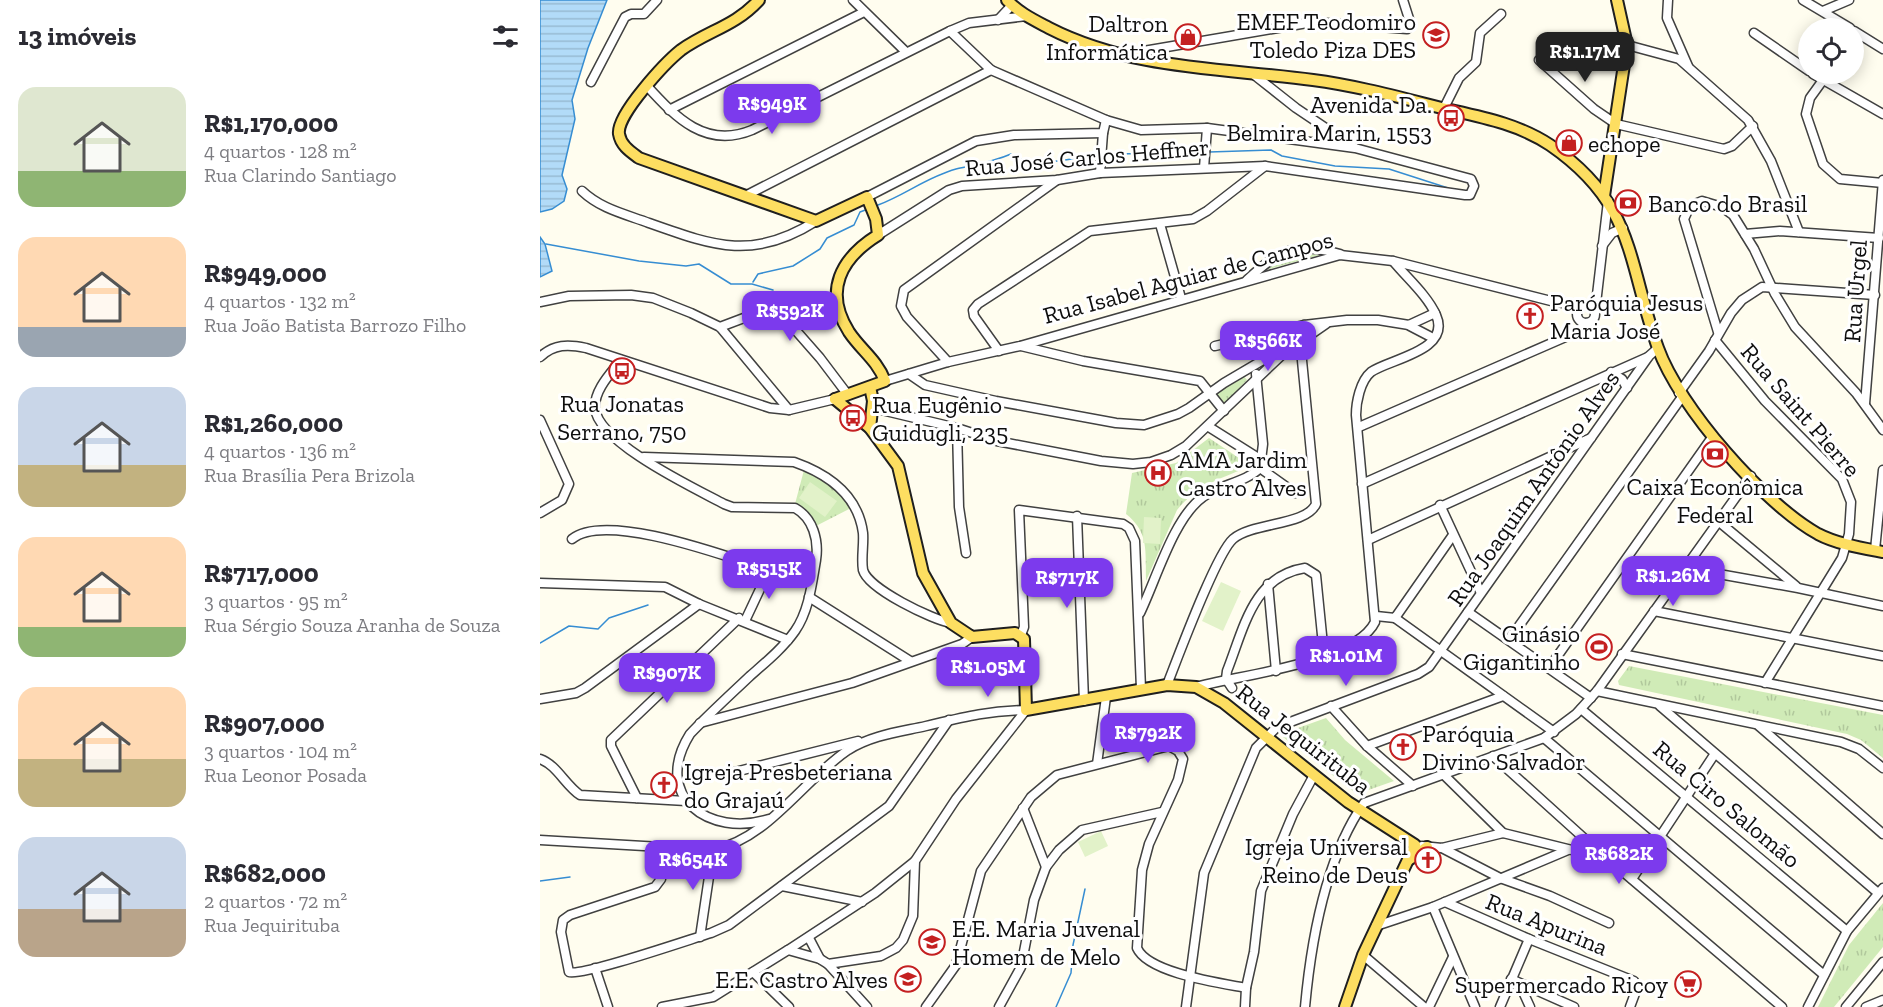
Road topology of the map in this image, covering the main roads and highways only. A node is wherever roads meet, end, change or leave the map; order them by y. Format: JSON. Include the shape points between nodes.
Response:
{"nodes":[{"id":1,"x":759,"y":0,"type":"edge"},
{"id":2,"x":1617,"y":0,"type":"edge"},
{"id":3,"x":1010,"y":3,"type":"edge"},
{"id":4,"x":1606,"y":199,"type":"junction"},
{"id":5,"x":885,"y":381,"type":"joint"},
{"id":6,"x":870,"y":387,"type":"junction"},
{"id":7,"x":870,"y":428,"type":"junction"},
{"id":8,"x":1879,"y":551,"type":"edge"},
{"id":9,"x":1427,"y":847,"type":"road end"},
{"id":10,"x":1407,"y":861,"type":"junction"},
{"id":11,"x":1345,"y":1007,"type":"edge"}],
"edges":[{"from":1,"to":5,"type":"main road","name":"Rua José Carlos Heffner","via":[[743,16],[672,57],[627,111],[619,136],[628,151],[639,158],[816,221],[867,196],[873,206],[878,235],[845,264],[837,290],[838,304],[850,334],[876,361]]},
{"from":2,"to":4,"type":"main road","via":[[1627,45]]},
{"from":3,"to":4,"type":"main road","via":[[1065,36],[1120,56],[1343,84],[1528,131],[1574,164]]},
{"from":4,"to":8,"type":"main road","via":[[1623,228],[1658,348],[1681,395],[1751,476],[1808,528],[1830,540]]},
{"from":5,"to":6,"type":"main road","name":"Rua Isabel Aguiar de Campos"},
{"from":6,"to":7,"type":"main road"},
{"from":6,"to":7,"type":"main road","name":"Rua Isabel Aguiar de Campos","via":[[835,399]]},
{"from":7,"to":10,"type":"main road","name":"Rua Jequirituba","via":[[897,466],[923,573],[951,623],[972,637],[1021,635],[1026,645],[1026,710],[1106,698],[1141,688],[1197,687],[1224,703],[1359,810],[1415,845]]},
{"from":9,"to":10,"type":"main road"},
{"from":10,"to":11,"type":"main road","via":[[1363,955]]}]}
